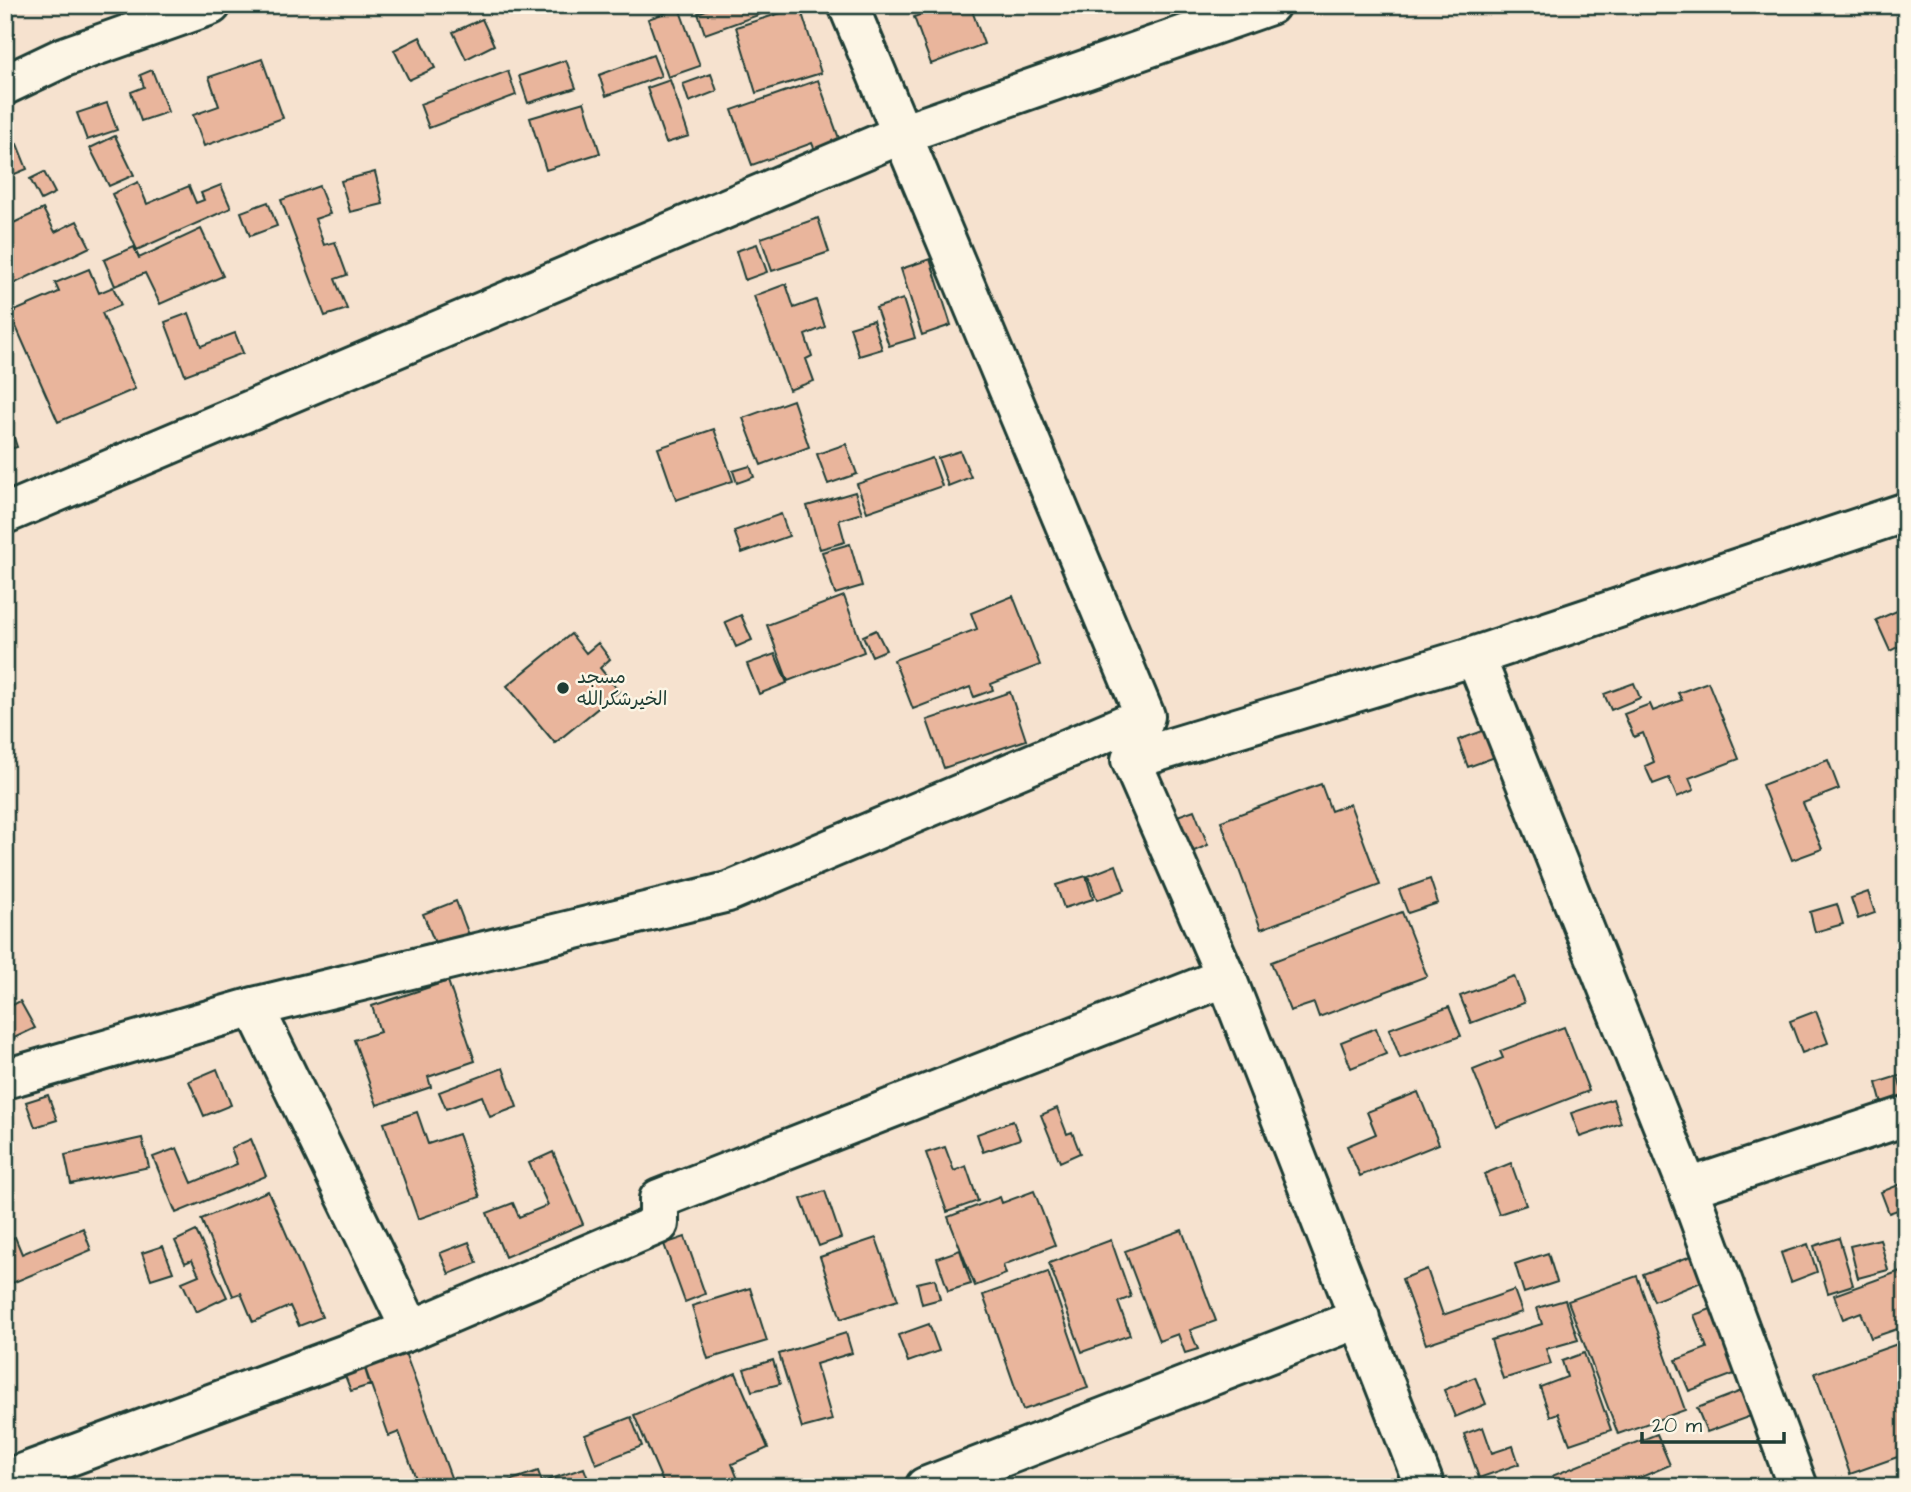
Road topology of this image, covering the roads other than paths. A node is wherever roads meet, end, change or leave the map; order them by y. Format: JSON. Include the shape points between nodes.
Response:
{"nodes":[{"id":1,"x":211,"y":5,"type":"edge"},
{"id":2,"x":848,"y":5,"type":"edge"},
{"id":3,"x":1270,"y":5,"type":"edge"},
{"id":4,"x":5,"y":85,"type":"edge"},
{"id":5,"x":902,"y":134,"type":"junction"},
{"id":6,"x":1906,"y":512,"type":"edge"},
{"id":7,"x":5,"y":514,"type":"edge"},
{"id":8,"x":1475,"y":656,"type":"junction"},
{"id":9,"x":1145,"y":716,"type":"junction"},
{"id":10,"x":1131,"y":760,"type":"junction"},
{"id":11,"x":1226,"y":978,"type":"junction"},
{"id":12,"x":254,"y":1007,"type":"junction"},
{"id":13,"x":5,"y":1079,"type":"edge"},
{"id":14,"x":1906,"y":1116,"type":"edge"},
{"id":15,"x":1688,"y":1188,"type":"junction"},
{"id":16,"x":1360,"y":1318,"type":"junction"},
{"id":17,"x":411,"y":1329,"type":"junction"},
{"id":18,"x":5,"y":1480,"type":"edge"},
{"id":19,"x":925,"y":1487,"type":"edge"},
{"id":20,"x":1424,"y":1487,"type":"edge"},
{"id":21,"x":1798,"y":1487,"type":"edge"}],
"edges":[{"from":1,"to":4,"type":"street","via":[[64,57]]},
{"from":2,"to":5,"type":"street"},
{"from":3,"to":5,"type":"street"},
{"from":5,"to":7,"type":"street"},
{"from":5,"to":9,"type":"street"},
{"from":6,"to":8,"type":"street"},
{"from":8,"to":10,"type":"street"},
{"from":8,"to":15,"type":"street"},
{"from":9,"to":10,"type":"street"},
{"from":9,"to":12,"type":"street","via":[[728,892]]},
{"from":10,"to":11,"type":"street"},
{"from":11,"to":16,"type":"street"},
{"from":11,"to":17,"type":"street","via":[[659,1199],[659,1224]]},
{"from":12,"to":13,"type":"street"},
{"from":12,"to":17,"type":"street"},
{"from":14,"to":15,"type":"street"},
{"from":15,"to":21,"type":"street"},
{"from":16,"to":19,"type":"street"},
{"from":16,"to":20,"type":"street"},
{"from":17,"to":18,"type":"street"}]}
